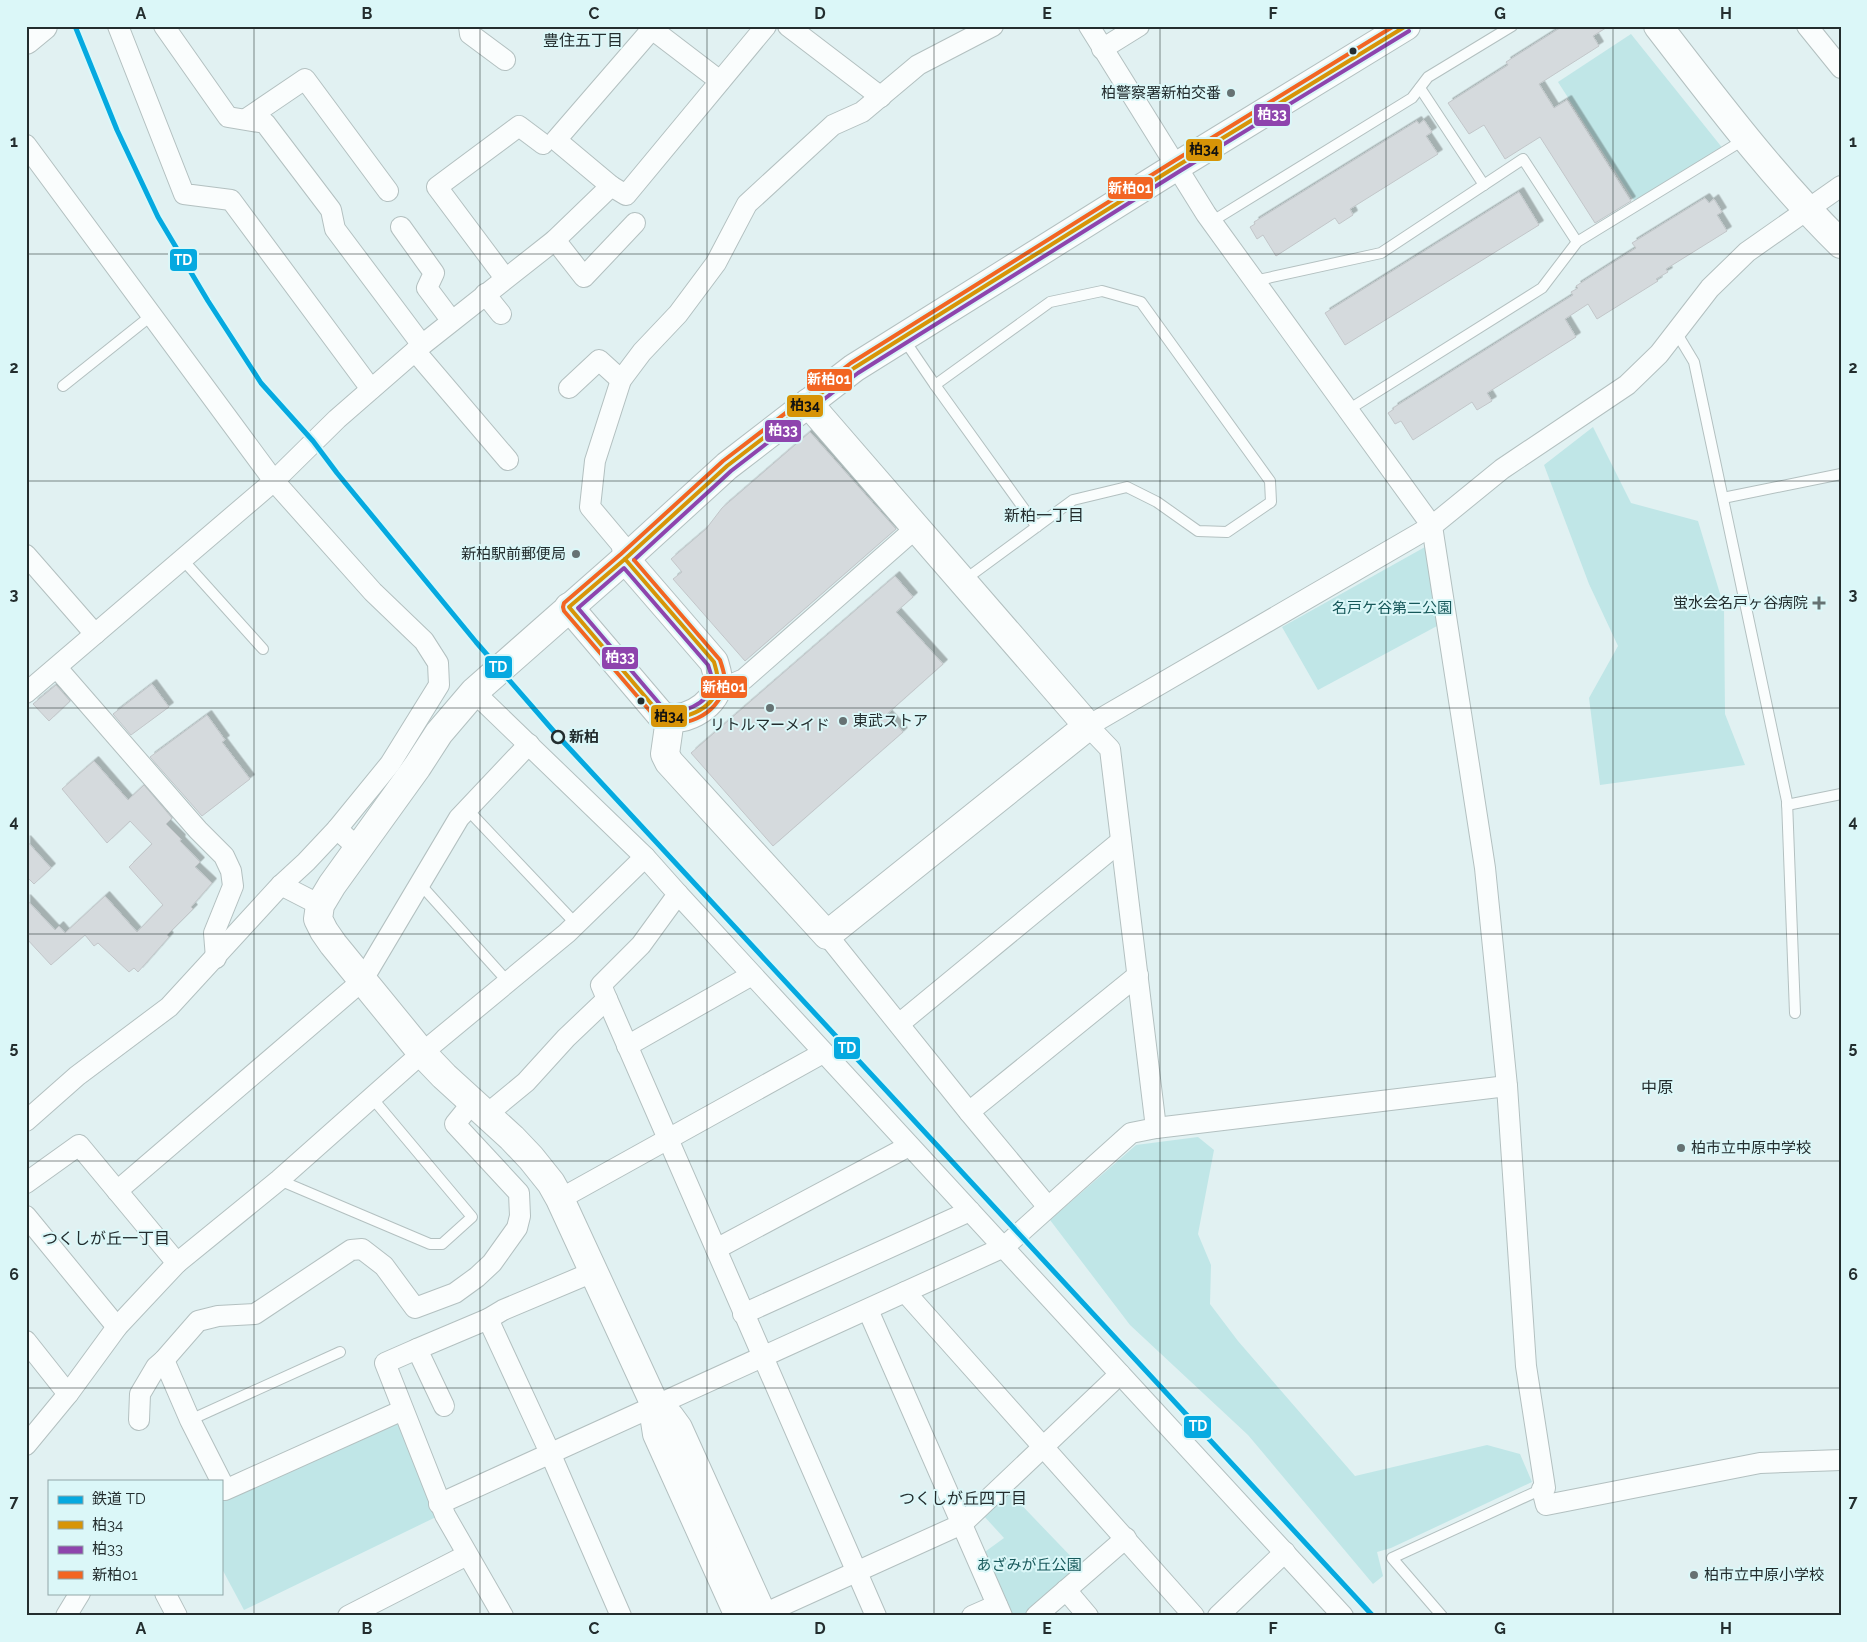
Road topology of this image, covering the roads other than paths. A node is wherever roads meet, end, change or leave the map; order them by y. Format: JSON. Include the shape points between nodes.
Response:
{"nodes":[{"id":1,"x":43,"y":26,"type":"edge"},
{"id":2,"x":118,"y":26,"type":"edge"},
{"id":3,"x":164,"y":26,"type":"edge"},
{"id":4,"x":469,"y":26,"type":"edge"},
{"id":5,"x":766,"y":26,"type":"edge"},
{"id":6,"x":788,"y":26,"type":"edge"},
{"id":7,"x":993,"y":26,"type":"edge"},
{"id":8,"x":1089,"y":26,"type":"edge"},
{"id":9,"x":1138,"y":26,"type":"edge"},
{"id":10,"x":1406,"y":26,"type":"edge"},
{"id":11,"x":1512,"y":26,"type":"edge"},
{"id":12,"x":1658,"y":26,"type":"edge"},
{"id":13,"x":1807,"y":26,"type":"edge"},
{"id":14,"x":650,"y":28,"type":"edge"},
{"id":15,"x":26,"y":40,"type":"edge"},
{"id":16,"x":1102,"y":49,"type":"junction"},
{"id":17,"x":505,"y":60,"type":"dead end"},
{"id":18,"x":1839,"y":62,"type":"edge"},
{"id":19,"x":720,"y":81,"type":"junction"},
{"id":20,"x":1420,"y":88,"type":"junction"},
{"id":21,"x":881,"y":96,"type":"junction"},
{"id":22,"x":246,"y":119,"type":"junction"},
{"id":23,"x":1746,"y":138,"type":"junction"},
{"id":24,"x":542,"y":144,"type":"dead end"},
{"id":25,"x":26,"y":145,"type":"edge"},
{"id":26,"x":1177,"y":166,"type":"junction"},
{"id":27,"x":1484,"y":185,"type":"junction"},
{"id":28,"x":611,"y":186,"type":"junction"},
{"id":29,"x":1841,"y":186,"type":"edge"},
{"id":30,"x":388,"y":191,"type":"dead end"},
{"id":31,"x":1806,"y":210,"type":"junction"},
{"id":32,"x":1211,"y":222,"type":"junction"},
{"id":33,"x":634,"y":223,"type":"dead end"},
{"id":34,"x":401,"y":227,"type":"dead end"},
{"id":35,"x":555,"y":240,"type":"junction"},
{"id":36,"x":1577,"y":242,"type":"junction"},
{"id":37,"x":1841,"y":244,"type":"edge"},
{"id":38,"x":506,"y":278,"type":"junction"},
{"id":39,"x":1254,"y":281,"type":"junction"},
{"id":40,"x":485,"y":294,"type":"junction"},
{"id":41,"x":501,"y":314,"type":"dead end"},
{"id":42,"x":152,"y":315,"type":"junction"},
{"id":43,"x":452,"y":320,"type":"junction"},
{"id":44,"x":1676,"y":332,"type":"junction"},
{"id":45,"x":902,"y":337,"type":"junction"},
{"id":46,"x":419,"y":348,"type":"junction"},
{"id":47,"x":620,"y":380,"type":"junction"},
{"id":48,"x":935,"y":385,"type":"junction"},
{"id":49,"x":63,"y":386,"type":"dead end"},
{"id":50,"x":569,"y":388,"type":"dead end"},
{"id":51,"x":372,"y":389,"type":"junction"},
{"id":52,"x":808,"y":403,"type":"junction"},
{"id":53,"x":1348,"y":410,"type":"junction"},
{"id":54,"x":508,"y":460,"type":"dead end"},
{"id":55,"x":1841,"y":474,"type":"edge"},
{"id":56,"x":274,"y":481,"type":"junction"},
{"id":57,"x":1723,"y":498,"type":"junction"},
{"id":58,"x":1432,"y":526,"type":"junction"},
{"id":59,"x":1037,"y":527,"type":"junction"},
{"id":60,"x":916,"y":528,"type":"junction"},
{"id":61,"x":26,"y":555,"type":"edge"},
{"id":62,"x":626,"y":558,"type":"junction"},
{"id":63,"x":182,"y":560,"type":"junction"},
{"id":64,"x":962,"y":581,"type":"junction"},
{"id":65,"x":569,"y":607,"type":"junction"},
{"id":66,"x":95,"y":634,"type":"junction"},
{"id":67,"x":263,"y":649,"type":"dead end"},
{"id":68,"x":57,"y":668,"type":"junction"},
{"id":69,"x":718,"y":683,"type":"junction"},
{"id":70,"x":474,"y":692,"type":"junction"},
{"id":71,"x":26,"y":693,"type":"edge"},
{"id":72,"x":670,"y":719,"type":"junction"},
{"id":73,"x":1088,"y":726,"type":"junction"},
{"id":74,"x":528,"y":744,"type":"junction"},
{"id":75,"x":1841,"y":794,"type":"edge"},
{"id":76,"x":1787,"y":805,"type":"junction"},
{"id":77,"x":467,"y":809,"type":"junction"},
{"id":78,"x":337,"y":828,"type":"junction"},
{"id":79,"x":1121,"y":841,"type":"junction"},
{"id":80,"x":358,"y":848,"type":"junction"},
{"id":81,"x":645,"y":857,"type":"junction"},
{"id":82,"x":420,"y":884,"type":"junction"},
{"id":83,"x":281,"y":885,"type":"junction"},
{"id":84,"x":678,"y":894,"type":"junction"},
{"id":85,"x":320,"y":904,"type":"junction"},
{"id":86,"x":576,"y":924,"type":"junction"},
{"id":87,"x":827,"y":935,"type":"junction"},
{"id":88,"x":216,"y":958,"type":"junction"},
{"id":89,"x":752,"y":975,"type":"junction"},
{"id":90,"x":1138,"y":975,"type":"junction"},
{"id":91,"x":362,"y":981,"type":"junction"},
{"id":92,"x":508,"y":982,"type":"junction"},
{"id":93,"x":607,"y":999,"type":"junction"},
{"id":94,"x":1795,"y":1013,"type":"dead end"},
{"id":95,"x":899,"y":1024,"type":"junction"},
{"id":96,"x":627,"y":1046,"type":"junction"},
{"id":97,"x":422,"y":1053,"type":"junction"},
{"id":98,"x":823,"y":1053,"type":"junction"},
{"id":99,"x":1507,"y":1086,"type":"junction"},
{"id":100,"x":373,"y":1099,"type":"junction"},
{"id":101,"x":479,"y":1109,"type":"junction"},
{"id":102,"x":969,"y":1112,"type":"junction"},
{"id":103,"x":26,"y":1121,"type":"edge"},
{"id":104,"x":1156,"y":1128,"type":"junction"},
{"id":105,"x":668,"y":1139,"type":"junction"},
{"id":106,"x":909,"y":1146,"type":"junction"},
{"id":107,"x":279,"y":1180,"type":"junction"},
{"id":108,"x":26,"y":1183,"type":"edge"},
{"id":109,"x":117,"y":1191,"type":"junction"},
{"id":110,"x":560,"y":1199,"type":"junction"},
{"id":111,"x":1048,"y":1207,"type":"junction"},
{"id":112,"x":970,"y":1211,"type":"junction"},
{"id":113,"x":26,"y":1216,"type":"edge"},
{"id":114,"x":1004,"y":1248,"type":"junction"},
{"id":115,"x":716,"y":1249,"type":"junction"},
{"id":116,"x":177,"y":1263,"type":"junction"},
{"id":117,"x":593,"y":1272,"type":"junction"},
{"id":118,"x":905,"y":1292,"type":"junction"},
{"id":119,"x":868,"y":1310,"type":"junction"},
{"id":120,"x":744,"y":1314,"type":"junction"},
{"id":121,"x":488,"y":1320,"type":"junction"},
{"id":122,"x":117,"y":1327,"type":"junction"},
{"id":123,"x":26,"y":1341,"type":"edge"},
{"id":124,"x":417,"y":1349,"type":"junction"},
{"id":125,"x":340,"y":1352,"type":"dead end"},
{"id":126,"x":762,"y":1358,"type":"junction"},
{"id":127,"x":164,"y":1360,"type":"junction"},
{"id":128,"x":1120,"y":1374,"type":"junction"},
{"id":129,"x":68,"y":1394,"type":"junction"},
{"id":130,"x":444,"y":1406,"type":"dead end"},
{"id":131,"x":656,"y":1407,"type":"junction"},
{"id":132,"x":403,"y":1410,"type":"junction"},
{"id":133,"x":139,"y":1420,"type":"dead end"},
{"id":134,"x":190,"y":1420,"type":"junction"},
{"id":135,"x":26,"y":1445,"type":"edge"},
{"id":136,"x":1044,"y":1446,"type":"junction"},
{"id":137,"x":551,"y":1455,"type":"junction"},
{"id":138,"x":1841,"y":1460,"type":"edge"},
{"id":139,"x":220,"y":1480,"type":"edge"},
{"id":140,"x":222,"y":1483,"type":"edge"},
{"id":141,"x":1542,"y":1489,"type":"junction"},
{"id":142,"x":440,"y":1504,"type":"junction"},
{"id":143,"x":962,"y":1524,"type":"junction"},
{"id":144,"x":1126,"y":1538,"type":"junction"},
{"id":145,"x":1285,"y":1552,"type":"junction"},
{"id":146,"x":467,"y":1554,"type":"junction"},
{"id":147,"x":857,"y":1572,"type":"junction"},
{"id":148,"x":1066,"y":1590,"type":"junction"},
{"id":149,"x":79,"y":1594,"type":"edge"},
{"id":150,"x":166,"y":1594,"type":"edge"},
{"id":151,"x":999,"y":1610,"type":"edge"},
{"id":152,"x":756,"y":1615,"type":"edge"},
{"id":153,"x":66,"y":1616,"type":"edge"},
{"id":154,"x":177,"y":1616,"type":"edge"},
{"id":155,"x":348,"y":1616,"type":"edge"},
{"id":156,"x":503,"y":1616,"type":"edge"},
{"id":157,"x":621,"y":1616,"type":"edge"},
{"id":158,"x":876,"y":1616,"type":"edge"},
{"id":159,"x":972,"y":1616,"type":"edge"},
{"id":160,"x":1036,"y":1616,"type":"edge"},
{"id":161,"x":1088,"y":1616,"type":"edge"},
{"id":162,"x":1194,"y":1616,"type":"edge"},
{"id":163,"x":1218,"y":1616,"type":"edge"},
{"id":164,"x":1343,"y":1616,"type":"edge"},
{"id":165,"x":1442,"y":1616,"type":"edge"}],
"edges":[{"from":1,"to":15,"type":"street"},
{"from":2,"to":51,"type":"street","via":[[184,194],[231,200]]},
{"from":3,"to":22,"type":"street","via":[[228,117]]},
{"from":4,"to":17,"type":"street","via":[[470,34]]},
{"from":5,"to":19,"type":"street"},
{"from":6,"to":21,"type":"street"},
{"from":7,"to":21,"type":"street","via":[[918,65]]},
{"from":8,"to":16,"type":"street"},
{"from":9,"to":16,"type":"street"},
{"from":10,"to":26,"type":"street"},
{"from":11,"to":20,"type":"lane","via":[[1428,77]]},
{"from":12,"to":23,"type":"street"},
{"from":13,"to":18,"type":"street"},
{"from":14,"to":19,"type":"street"},
{"from":14,"to":28,"type":"street","via":[[556,140]]},
{"from":16,"to":26,"type":"street"},
{"from":19,"to":28,"type":"street","via":[[626,195]]},
{"from":20,"to":27,"type":"lane"},
{"from":20,"to":32,"type":"lane","via":[[1412,98]]},
{"from":21,"to":47,"type":"street","via":[[862,112],[833,125],[747,204],[716,263],[678,314]]},
{"from":22,"to":30,"type":"street","via":[[305,79]]},
{"from":22,"to":46,"type":"street","via":[[265,123],[330,210],[335,228]]},
{"from":23,"to":31,"type":"street"},
{"from":23,"to":36,"type":"lane"},
{"from":24,"to":38,"type":"street","via":[[519,126],[437,187]]},
{"from":25,"to":42,"type":"street"},
{"from":26,"to":32,"type":"street"},
{"from":26,"to":45,"type":"street"},
{"from":27,"to":36,"type":"lane","via":[[1523,159]]},
{"from":27,"to":39,"type":"lane","via":[[1380,253]]},
{"from":28,"to":35,"type":"street"},
{"from":29,"to":31,"type":"street"},
{"from":31,"to":37,"type":"street"},
{"from":31,"to":44,"type":"street","via":[[1747,252],[1710,288]]},
{"from":32,"to":39,"type":"street"},
{"from":33,"to":35,"type":"street","via":[[584,277]]},
{"from":34,"to":43,"type":"street","via":[[434,274],[427,288]]},
{"from":35,"to":38,"type":"street"},
{"from":36,"to":53,"type":"lane","via":[[1542,288]]},
{"from":38,"to":40,"type":"street"},
{"from":39,"to":53,"type":"street"},
{"from":40,"to":41,"type":"street"},
{"from":40,"to":43,"type":"street"},
{"from":42,"to":49,"type":"lane"},
{"from":42,"to":56,"type":"street"},
{"from":43,"to":46,"type":"street"},
{"from":44,"to":57,"type":"lane","via":[[1694,362]]},
{"from":44,"to":58,"type":"street","via":[[1627,385],[1502,469]]},
{"from":45,"to":48,"type":"lane"},
{"from":45,"to":52,"type":"street"},
{"from":46,"to":51,"type":"street"},
{"from":46,"to":54,"type":"street"},
{"from":47,"to":50,"type":"street","via":[[599,360]]},
{"from":47,"to":62,"type":"street","via":[[594,462],[590,507],[621,544]]},
{"from":48,"to":59,"type":"lane"},
{"from":48,"to":59,"type":"lane","via":[[1050,302],[1102,291],[1140,302],[1270,481],[1271,502],[1227,532],[1198,531],[1157,502],[1127,486],[1073,500]]},
{"from":51,"to":56,"type":"street"},
{"from":52,"to":60,"type":"street"},
{"from":52,"to":62,"type":"street","via":[[727,466]]},
{"from":53,"to":58,"type":"street"},
{"from":55,"to":57,"type":"lane"},
{"from":56,"to":63,"type":"street"},
{"from":56,"to":78,"type":"street","via":[[373,592],[424,640],[438,663],[439,685],[390,764]]},
{"from":57,"to":76,"type":"lane"},
{"from":58,"to":73,"type":"street"},
{"from":58,"to":99,"type":"street","via":[[1485,868]]},
{"from":59,"to":64,"type":"lane"},
{"from":60,"to":64,"type":"street"},
{"from":60,"to":69,"type":"street","via":[[744,679],[730,685]]},
{"from":61,"to":66,"type":"street"},
{"from":62,"to":65,"type":"street"},
{"from":62,"to":69,"type":"street","via":[[714,662]]},
{"from":63,"to":66,"type":"street"},
{"from":63,"to":67,"type":"lane"},
{"from":64,"to":73,"type":"street"},
{"from":65,"to":70,"type":"street"},
{"from":65,"to":72,"type":"street","via":[[660,714]]},
{"from":66,"to":68,"type":"street"},
{"from":68,"to":71,"type":"street"},
{"from":68,"to":88,"type":"street","via":[[224,856],[233,886],[214,932]]},
{"from":69,"to":72,"type":"street","via":[[714,696],[699,710],[688,717]]},
{"from":70,"to":74,"type":"street"},
{"from":70,"to":80,"type":"street","via":[[439,733]]},
{"from":72,"to":87,"type":"street","via":[[665,754],[669,762]]},
{"from":73,"to":79,"type":"street","via":[[1110,749]]},
{"from":73,"to":87,"type":"street"},
{"from":74,"to":77,"type":"street"},
{"from":74,"to":81,"type":"street"},
{"from":75,"to":76,"type":"lane"},
{"from":76,"to":94,"type":"lane"},
{"from":77,"to":82,"type":"street"},
{"from":77,"to":86,"type":"lane"},
{"from":78,"to":80,"type":"street"},
{"from":78,"to":83,"type":"street"},
{"from":79,"to":90,"type":"street"},
{"from":79,"to":95,"type":"street"},
{"from":80,"to":85,"type":"street"},
{"from":81,"to":84,"type":"street"},
{"from":81,"to":86,"type":"street"},
{"from":82,"to":91,"type":"street"},
{"from":82,"to":92,"type":"lane"},
{"from":83,"to":85,"type":"street"},
{"from":83,"to":88,"type":"street"},
{"from":84,"to":89,"type":"street"},
{"from":84,"to":93,"type":"street","via":[[641,945],[601,985]]},
{"from":85,"to":91,"type":"street","via":[[318,919],[324,931]]},
{"from":86,"to":92,"type":"street"},
{"from":87,"to":95,"type":"street"},
{"from":88,"to":103,"type":"street","via":[[169,1007],[76,1076]]},
{"from":89,"to":96,"type":"street"},
{"from":89,"to":98,"type":"street"},
{"from":90,"to":102,"type":"street"},
{"from":90,"to":104,"type":"street"},
{"from":91,"to":97,"type":"street"},
{"from":91,"to":109,"type":"street"},
{"from":92,"to":97,"type":"street"},
{"from":93,"to":96,"type":"street"},
{"from":93,"to":101,"type":"street","via":[[526,1082]]},
{"from":95,"to":102,"type":"street"},
{"from":96,"to":105,"type":"street"},
{"from":97,"to":100,"type":"street"},
{"from":97,"to":101,"type":"street"},
{"from":98,"to":105,"type":"street"},
{"from":98,"to":106,"type":"street"},
{"from":99,"to":104,"type":"street"},
{"from":99,"to":141,"type":"street","via":[[1526,1366],[1545,1488]]},
{"from":100,"to":107,"type":"street"},
{"from":100,"to":107,"type":"lane","via":[[472,1217],[442,1244],[430,1244]]},
{"from":101,"to":110,"type":"street","via":[[531,1158]]},
{"from":101,"to":127,"type":"street","via":[[455,1124],[519,1193],[520,1216],[517,1228],[492,1262],[476,1277],[455,1293],[415,1308],[384,1266],[362,1249],[351,1250],[255,1314],[218,1316],[198,1321]]},
{"from":102,"to":111,"type":"street"},
{"from":104,"to":111,"type":"street","via":[[1131,1133]]},
{"from":105,"to":110,"type":"street"},
{"from":105,"to":115,"type":"street"},
{"from":106,"to":112,"type":"street"},
{"from":106,"to":115,"type":"street"},
{"from":107,"to":116,"type":"street"},
{"from":108,"to":109,"type":"street","via":[[80,1145]]},
{"from":109,"to":116,"type":"street"},
{"from":110,"to":117,"type":"street"},
{"from":111,"to":114,"type":"street"},
{"from":112,"to":114,"type":"street"},
{"from":112,"to":120,"type":"street"},
{"from":113,"to":122,"type":"street"},
{"from":114,"to":118,"type":"street"},
{"from":114,"to":128,"type":"street"},
{"from":115,"to":120,"type":"street"},
{"from":116,"to":122,"type":"street"},
{"from":117,"to":121,"type":"street","via":[[503,1310]]},
{"from":117,"to":131,"type":"street"},
{"from":118,"to":119,"type":"street"},
{"from":118,"to":136,"type":"street"},
{"from":119,"to":126,"type":"street"},
{"from":119,"to":143,"type":"street"},
{"from":120,"to":126,"type":"street"},
{"from":121,"to":124,"type":"street"},
{"from":121,"to":137,"type":"street"},
{"from":122,"to":129,"type":"street"},
{"from":123,"to":129,"type":"street"},
{"from":124,"to":130,"type":"street"},
{"from":124,"to":132,"type":"street","via":[[385,1364]]},
{"from":125,"to":134,"type":"lane"},
{"from":126,"to":131,"type":"street"},
{"from":126,"to":147,"type":"street"},
{"from":127,"to":133,"type":"street","via":[[140,1394]]},
{"from":127,"to":134,"type":"street"},
{"from":128,"to":136,"type":"street"},
{"from":128,"to":145,"type":"street"},
{"from":129,"to":135,"type":"street"},
{"from":131,"to":137,"type":"street"},
{"from":131,"to":152,"type":"street","via":[[657,1434]]},
{"from":132,"to":140,"type":"street","via":[[226,1490]]},
{"from":132,"to":142,"type":"street"},
{"from":134,"to":139,"type":"street"},
{"from":136,"to":143,"type":"street"},
{"from":136,"to":144,"type":"street"},
{"from":137,"to":142,"type":"street"},
{"from":137,"to":157,"type":"street"},
{"from":138,"to":141,"type":"street","via":[[1760,1463],[1546,1505]]},
{"from":141,"to":165,"type":"lane","via":[[1392,1558]]},
{"from":142,"to":146,"type":"street"},
{"from":143,"to":147,"type":"street"},
{"from":143,"to":151,"type":"street"},
{"from":144,"to":148,"type":"street"},
{"from":144,"to":162,"type":"street"},
{"from":145,"to":163,"type":"street"},
{"from":145,"to":164,"type":"street"},
{"from":146,"to":155,"type":"street"},
{"from":146,"to":156,"type":"street"},
{"from":147,"to":152,"type":"street"},
{"from":147,"to":158,"type":"street"},
{"from":148,"to":160,"type":"street"},
{"from":148,"to":161,"type":"street"},
{"from":149,"to":153,"type":"street"},
{"from":150,"to":154,"type":"street"},
{"from":151,"to":159,"type":"street"}]}
